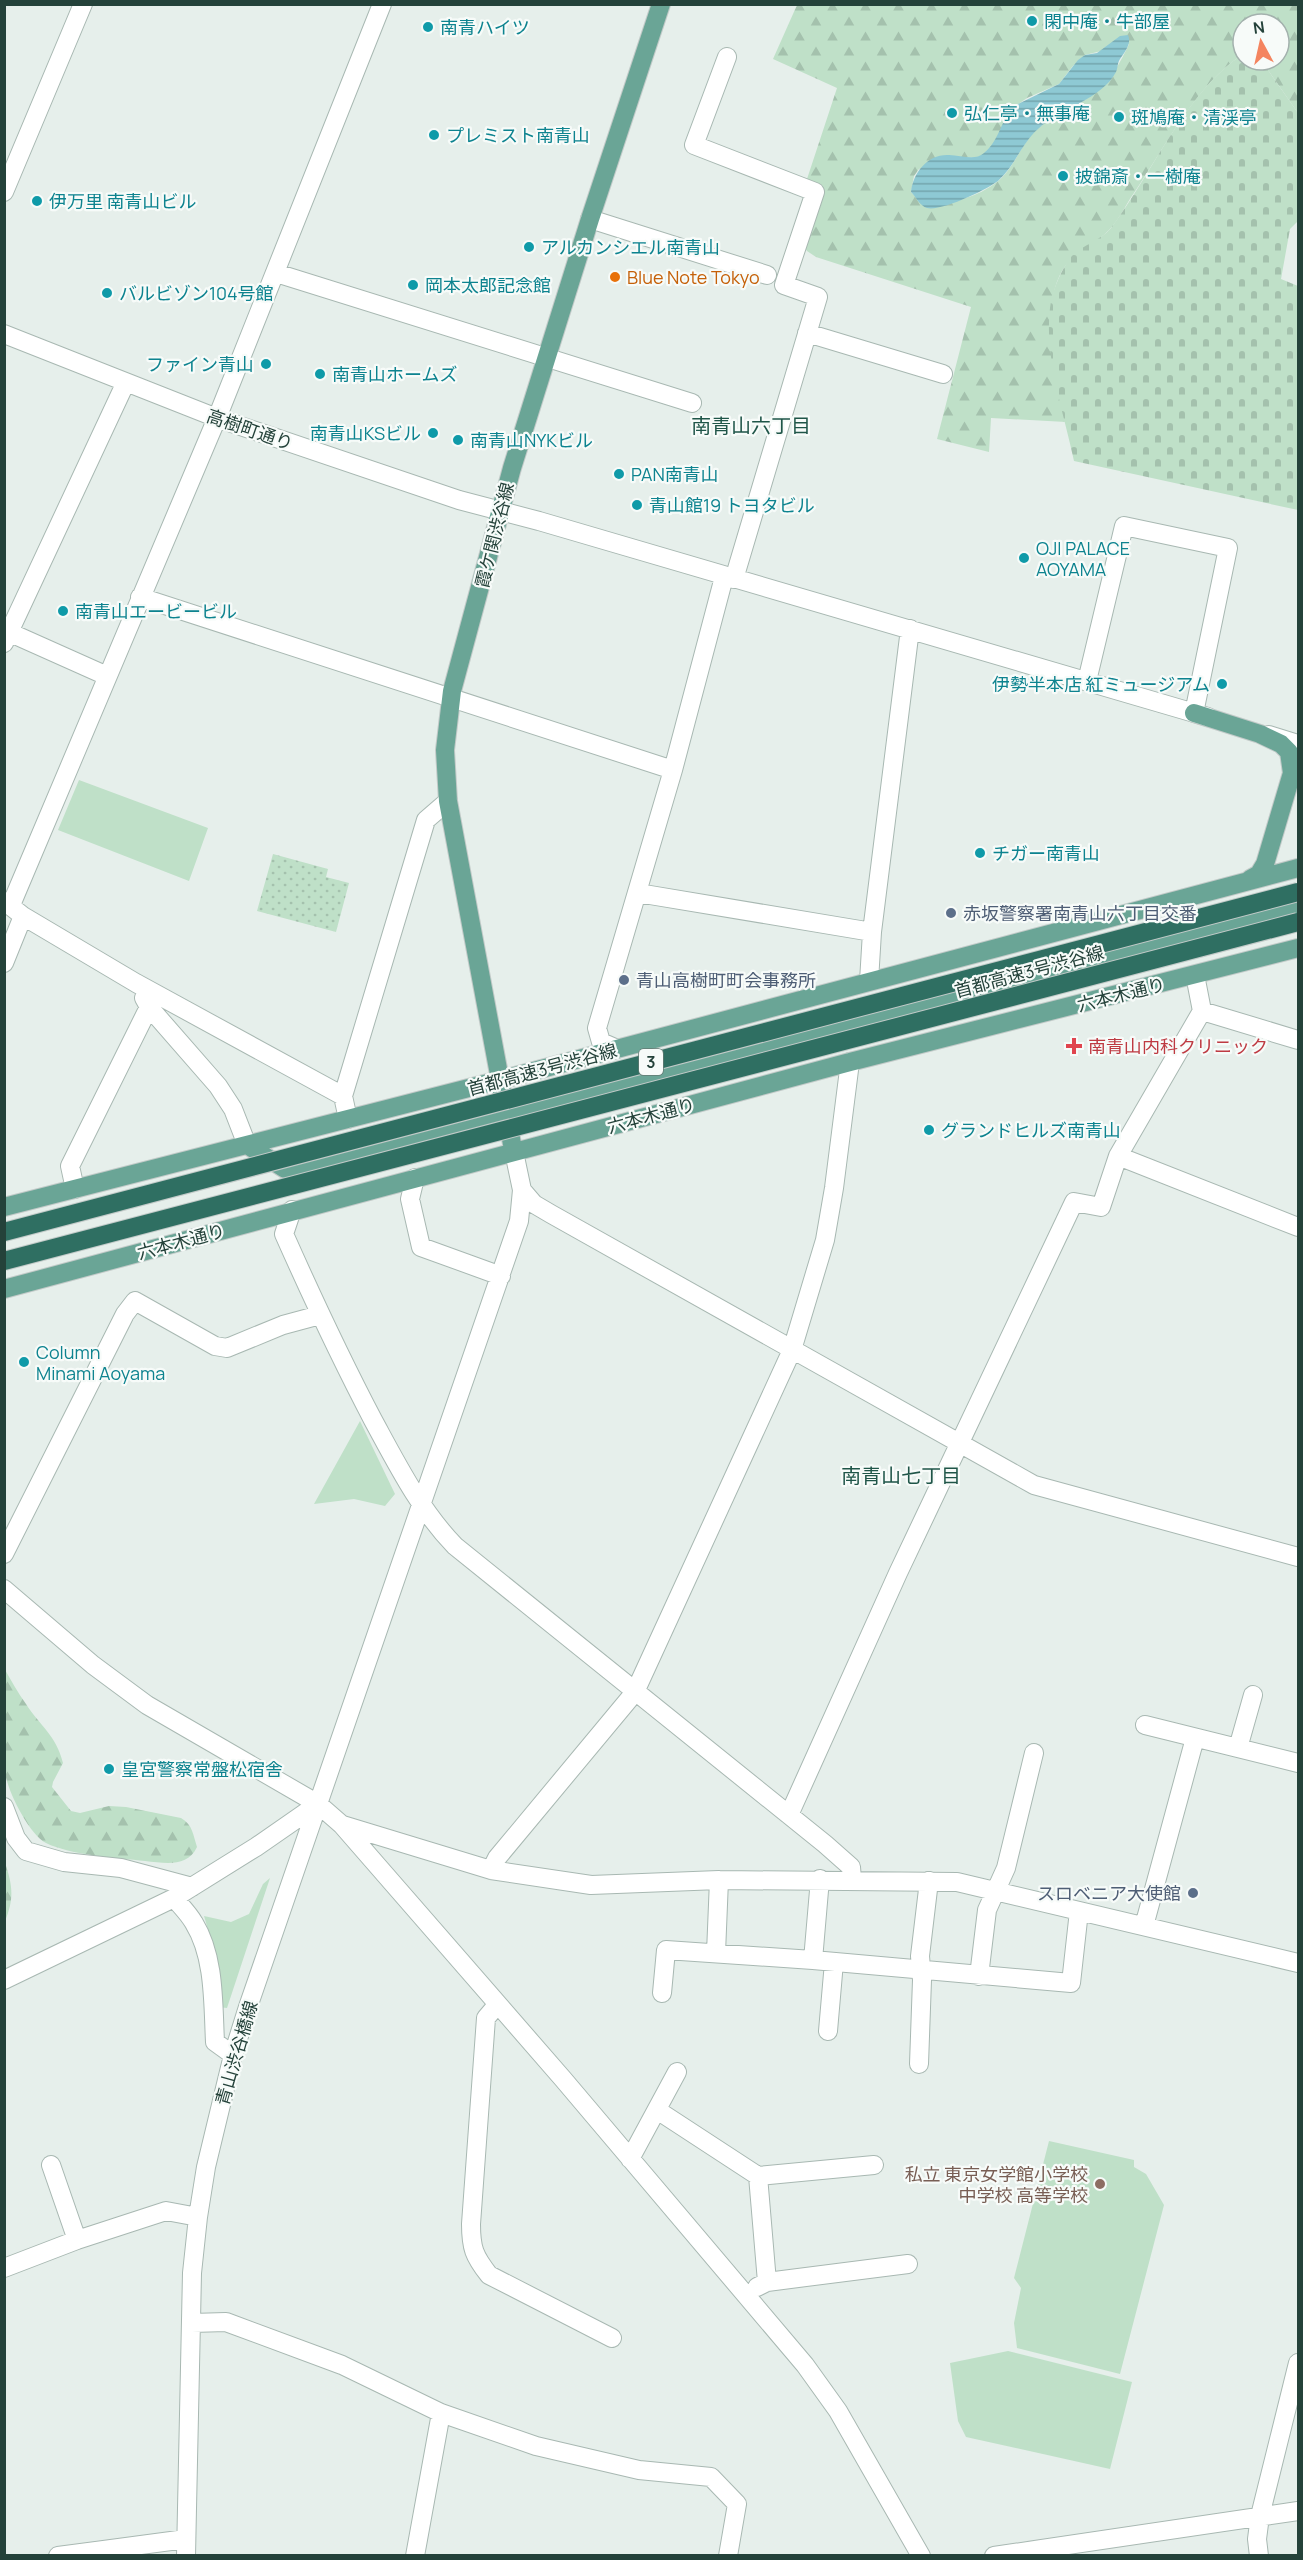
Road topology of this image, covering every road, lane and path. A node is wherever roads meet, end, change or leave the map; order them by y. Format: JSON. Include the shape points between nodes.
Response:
{"nodes":[{"id":1,"x":83,"y":4,"type":"edge"},
{"id":2,"x":382,"y":4,"type":"edge"},
{"id":3,"x":662,"y":4,"type":"edge"},
{"id":4,"x":727,"y":57,"type":"dead end"},
{"id":5,"x":4,"y":192,"type":"edge"},
{"id":6,"x":590,"y":219,"type":"junction"},
{"id":7,"x":276,"y":273,"type":"junction"},
{"id":8,"x":767,"y":275,"type":"dead end"},
{"id":9,"x":807,"y":333,"type":"junction"},
{"id":10,"x":4,"y":334,"type":"edge"},
{"id":11,"x":548,"y":358,"type":"junction"},
{"id":12,"x":943,"y":374,"type":"dead end"},
{"id":13,"x":125,"y":384,"type":"junction"},
{"id":14,"x":692,"y":403,"type":"dead end"},
{"id":15,"x":217,"y":418,"type":"junction"},
{"id":16,"x":500,"y":512,"type":"junction"},
{"id":17,"x":729,"y":578,"type":"junction"},
{"id":18,"x":140,"y":597,"type":"junction"},
{"id":19,"x":910,"y":629,"type":"junction"},
{"id":20,"x":6,"y":635,"type":"edge"},
{"id":21,"x":106,"y":676,"type":"junction"},
{"id":22,"x":1087,"y":681,"type":"junction"},
{"id":23,"x":451,"y":699,"type":"junction"},
{"id":24,"x":1194,"y":713,"type":"junction"},
{"id":25,"x":1299,"y":744,"type":"edge"},
{"id":26,"x":673,"y":770,"type":"junction"},
{"id":27,"x":447,"y":801,"type":"junction"},
{"id":28,"x":1299,"y":868,"type":"edge"},
{"id":29,"x":1223,"y":888,"type":"junction"},
{"id":30,"x":638,"y":892,"type":"junction"},
{"id":31,"x":1299,"y":892,"type":"edge"},
{"id":32,"x":13,"y":907,"type":"edge"},
{"id":33,"x":1299,"y":907,"type":"edge"},
{"id":34,"x":1299,"y":922,"type":"edge"},
{"id":35,"x":872,"y":932,"type":"junction"},
{"id":36,"x":1299,"y":948,"type":"edge"},
{"id":37,"x":4,"y":963,"type":"edge"},
{"id":38,"x":1195,"y":975,"type":"junction"},
{"id":39,"x":869,"y":981,"type":"junction"},
{"id":40,"x":136,"y":983,"type":"junction"},
{"id":41,"x":149,"y":1007,"type":"junction"},
{"id":42,"x":1202,"y":1011,"type":"junction"},
{"id":43,"x":1299,"y":1041,"type":"edge"},
{"id":44,"x":617,"y":1049,"type":"junction"},
{"id":45,"x":850,"y":1062,"type":"junction"},
{"id":46,"x":500,"y":1080,"type":"junction"},
{"id":47,"x":768,"y":1084,"type":"junction"},
{"id":48,"x":343,"y":1096,"type":"junction"},
{"id":49,"x":506,"y":1112,"type":"junction"},
{"id":50,"x":348,"y":1119,"type":"junction"},
{"id":51,"x":247,"y":1145,"type":"junction"},
{"id":52,"x":514,"y":1152,"type":"junction"},
{"id":53,"x":1118,"y":1156,"type":"junction"},
{"id":54,"x":415,"y":1178,"type":"junction"},
{"id":55,"x":75,"y":1189,"type":"junction"},
{"id":56,"x":522,"y":1190,"type":"junction"},
{"id":57,"x":4,"y":1207,"type":"edge"},
{"id":58,"x":292,"y":1210,"type":"junction"},
{"id":59,"x":1299,"y":1227,"type":"edge"},
{"id":60,"x":4,"y":1232,"type":"edge"},
{"id":61,"x":4,"y":1261,"type":"edge"},
{"id":62,"x":501,"y":1276,"type":"junction"},
{"id":63,"x":4,"y":1289,"type":"edge"},
{"id":64,"x":320,"y":1315,"type":"junction"},
{"id":65,"x":792,"y":1350,"type":"junction"},
{"id":66,"x":960,"y":1444,"type":"junction"},
{"id":67,"x":421,"y":1503,"type":"junction"},
{"id":68,"x":4,"y":1554,"type":"edge"},
{"id":69,"x":1299,"y":1557,"type":"edge"},
{"id":70,"x":4,"y":1589,"type":"edge"},
{"id":71,"x":635,"y":1692,"type":"junction"},
{"id":72,"x":1253,"y":1695,"type":"dead end"},
{"id":73,"x":1145,"y":1725,"type":"dead end"},
{"id":74,"x":1195,"y":1738,"type":"junction"},
{"id":75,"x":1238,"y":1748,"type":"junction"},
{"id":76,"x":1034,"y":1753,"type":"dead end"},
{"id":77,"x":1299,"y":1763,"type":"edge"},
{"id":78,"x":318,"y":1803,"type":"junction"},
{"id":79,"x":4,"y":1807,"type":"edge"},
{"id":80,"x":789,"y":1815,"type":"junction"},
{"id":81,"x":342,"y":1825,"type":"junction"},
{"id":82,"x":491,"y":1870,"type":"junction"},
{"id":83,"x":820,"y":1879,"type":"junction"},
{"id":84,"x":852,"y":1879,"type":"junction"},
{"id":85,"x":718,"y":1880,"type":"junction"},
{"id":86,"x":930,"y":1881,"type":"junction"},
{"id":87,"x":192,"y":1887,"type":"junction"},
{"id":88,"x":995,"y":1891,"type":"junction"},
{"id":89,"x":174,"y":1898,"type":"junction"},
{"id":90,"x":1079,"y":1911,"type":"junction"},
{"id":91,"x":1144,"y":1926,"type":"junction"},
{"id":92,"x":716,"y":1953,"type":"junction"},
{"id":93,"x":813,"y":1960,"type":"junction"},
{"id":94,"x":834,"y":1962,"type":"junction"},
{"id":95,"x":1299,"y":1963,"type":"edge"},
{"id":96,"x":921,"y":1970,"type":"junction"},
{"id":97,"x":979,"y":1976,"type":"junction"},
{"id":98,"x":4,"y":1980,"type":"edge"},
{"id":99,"x":662,"y":1993,"type":"dead end"},
{"id":100,"x":497,"y":2005,"type":"junction"},
{"id":101,"x":828,"y":2031,"type":"dead end"},
{"id":102,"x":233,"y":2055,"type":"junction"},
{"id":103,"x":918,"y":2064,"type":"dead end"},
{"id":104,"x":677,"y":2072,"type":"dead end"},
{"id":105,"x":657,"y":2110,"type":"junction"},
{"id":106,"x":630,"y":2159,"type":"junction"},
{"id":107,"x":51,"y":2165,"type":"dead end"},
{"id":108,"x":874,"y":2165,"type":"dead end"},
{"id":109,"x":758,"y":2176,"type":"junction"},
{"id":110,"x":198,"y":2217,"type":"junction"},
{"id":111,"x":77,"y":2240,"type":"junction"},
{"id":112,"x":908,"y":2264,"type":"dead end"},
{"id":113,"x":4,"y":2268,"type":"edge"},
{"id":114,"x":767,"y":2282,"type":"junction"},
{"id":115,"x":746,"y":2293,"type":"junction"},
{"id":116,"x":192,"y":2323,"type":"junction"},
{"id":117,"x":612,"y":2338,"type":"dead end"},
{"id":118,"x":1299,"y":2363,"type":"edge"},
{"id":119,"x":441,"y":2413,"type":"junction"},
{"id":120,"x":1299,"y":2511,"type":"edge"},
{"id":121,"x":1260,"y":2516,"type":"junction"},
{"id":122,"x":186,"y":2547,"type":"edge"},
{"id":123,"x":58,"y":2556,"type":"edge"},
{"id":124,"x":415,"y":2556,"type":"edge"},
{"id":125,"x":728,"y":2556,"type":"edge"},
{"id":126,"x":921,"y":2556,"type":"edge"},
{"id":127,"x":994,"y":2556,"type":"edge"},
{"id":128,"x":1259,"y":2556,"type":"edge"}],
"edges":[{"from":1,"to":5,"type":"street"},
{"from":2,"to":7,"type":"street"},
{"from":3,"to":6,"type":"main road","name":"霞ケ関渋谷線"},
{"from":4,"to":9,"type":"street","via":[[694,145],[815,192],[784,285],[818,297]]},
{"from":6,"to":8,"type":"street"},
{"from":6,"to":11,"type":"main road","name":"霞ケ関渋谷線"},
{"from":7,"to":11,"type":"street"},
{"from":7,"to":15,"type":"street"},
{"from":9,"to":12,"type":"street"},
{"from":9,"to":17,"type":"street"},
{"from":10,"to":13,"type":"street","name":"高樹町通り"},
{"from":11,"to":14,"type":"street"},
{"from":11,"to":16,"type":"main road","name":"霞ケ関渋谷線"},
{"from":13,"to":15,"type":"street","name":"高樹町通り"},
{"from":13,"to":20,"type":"street"},
{"from":15,"to":16,"type":"street","name":"高樹町通り"},
{"from":15,"to":18,"type":"street"},
{"from":16,"to":17,"type":"street","name":"高樹町通り"},
{"from":16,"to":23,"type":"main road","name":"霞ケ関渋谷線"},
{"from":17,"to":19,"type":"street","name":"高樹町通り"},
{"from":17,"to":26,"type":"street"},
{"from":18,"to":21,"type":"street"},
{"from":18,"to":23,"type":"street"},
{"from":19,"to":22,"type":"street","name":"高樹町通り"},
{"from":19,"to":35,"type":"street"},
{"from":20,"to":21,"type":"street"},
{"from":21,"to":32,"type":"street"},
{"from":22,"to":24,"type":"street","name":"高樹町通り"},
{"from":22,"to":24,"type":"street","via":[[1124,526],[1228,548]]},
{"from":23,"to":26,"type":"street"},
{"from":23,"to":27,"type":"main road","name":"霞ケ関渋谷線","via":[[445,750]]},
{"from":24,"to":25,"type":"street","name":"高樹町通り"},
{"from":24,"to":29,"type":"main road","via":[[1281,744],[1289,752],[1293,766],[1263,870]]},
{"from":26,"to":30,"type":"street"},
{"from":27,"to":46,"type":"main road","name":"霞ケ関渋谷線"},
{"from":27,"to":48,"type":"street","via":[[426,820]]},
{"from":28,"to":29,"type":"main road"},
{"from":29,"to":39,"type":"main road"},
{"from":30,"to":35,"type":"street"},
{"from":30,"to":44,"type":"street","via":[[597,1028],[601,1042]]},
{"from":31,"to":60,"type":"highway","name":"首都高速3号渋谷線","number":"3","bridge":true},
{"from":32,"to":37,"type":"street"},
{"from":32,"to":40,"type":"street"},
{"from":33,"to":49,"type":"main road"},
{"from":34,"to":61,"type":"highway","name":"首都高速3号渋谷線","number":"3","bridge":true},
{"from":35,"to":39,"type":"street"},
{"from":36,"to":38,"type":"main road","name":"六本木通り"},
{"from":38,"to":42,"type":"street"},
{"from":38,"to":45,"type":"main road","name":"六本木通り"},
{"from":39,"to":44,"type":"main road"},
{"from":40,"to":41,"type":"street"},
{"from":40,"to":48,"type":"street"},
{"from":41,"to":51,"type":"street","via":[[218,1086],[233,1109]]},
{"from":41,"to":55,"type":"street","via":[[70,1166]]},
{"from":42,"to":43,"type":"street"},
{"from":42,"to":53,"type":"street"},
{"from":44,"to":46,"type":"main road"},
{"from":45,"to":47,"type":"main road","name":"六本木通り"},
{"from":45,"to":65,"type":"street","via":[[825,1239]]},
{"from":46,"to":49,"type":"main road","name":"霞ケ関渋谷線"},
{"from":46,"to":50,"type":"main road"},
{"from":47,"to":49,"type":"main road","via":[[708,1069],[542,1113]]},
{"from":47,"to":52,"type":"main road","name":"六本木通り"},
{"from":48,"to":50,"type":"street"},
{"from":49,"to":51,"type":"main road","via":[[285,1169]]},
{"from":49,"to":52,"type":"main road","name":"霞ケ関渋谷線"},
{"from":50,"to":51,"type":"main road"},
{"from":51,"to":55,"type":"main road"},
{"from":52,"to":54,"type":"main road","name":"六本木通り"},
{"from":52,"to":56,"type":"street","name":"青山渋谷橋線"},
{"from":53,"to":59,"type":"street"},
{"from":53,"to":66,"type":"street","via":[[1101,1207],[1074,1202]]},
{"from":54,"to":58,"type":"main road","name":"六本木通り"},
{"from":54,"to":62,"type":"street","via":[[410,1199],[421,1247]]},
{"from":55,"to":57,"type":"main road"},
{"from":56,"to":62,"type":"street","name":"青山渋谷橋線","via":[[519,1221]]},
{"from":56,"to":65,"type":"street","via":[[534,1204]]},
{"from":58,"to":63,"type":"main road","name":"六本木通り"},
{"from":58,"to":64,"type":"street","via":[[284,1234]]},
{"from":62,"to":67,"type":"street","name":"青山渋谷橋線"},
{"from":64,"to":67,"type":"street","via":[[399,1469]]},
{"from":64,"to":68,"type":"street","via":[[227,1348],[215,1346],[135,1301],[124,1314]]},
{"from":65,"to":66,"type":"street"},
{"from":65,"to":71,"type":"street"},
{"from":66,"to":69,"type":"street","via":[[1034,1485]]},
{"from":66,"to":80,"type":"street"},
{"from":67,"to":71,"type":"street","via":[[455,1546]]},
{"from":67,"to":78,"type":"street","name":"青山渋谷橋線"},
{"from":70,"to":78,"type":"street","via":[[147,1705]]},
{"from":71,"to":80,"type":"street"},
{"from":71,"to":82,"type":"street"},
{"from":72,"to":75,"type":"street"},
{"from":73,"to":74,"type":"street"},
{"from":74,"to":75,"type":"street"},
{"from":74,"to":91,"type":"street"},
{"from":75,"to":77,"type":"street"},
{"from":76,"to":88,"type":"street","via":[[1005,1868]]},
{"from":78,"to":81,"type":"street"},
{"from":78,"to":87,"type":"street"},
{"from":78,"to":102,"type":"street","name":"青山渋谷橋線"},
{"from":79,"to":87,"type":"street","via":[[16,1838],[26,1851],[64,1862],[122,1868]]},
{"from":80,"to":84,"type":"street","via":[[851,1867]]},
{"from":81,"to":82,"type":"street"},
{"from":81,"to":100,"type":"street"},
{"from":82,"to":85,"type":"street","via":[[591,1885]]},
{"from":83,"to":84,"type":"street"},
{"from":83,"to":85,"type":"street"},
{"from":83,"to":93,"type":"street"},
{"from":84,"to":86,"type":"street"},
{"from":85,"to":92,"type":"street"},
{"from":86,"to":88,"type":"street","via":[[957,1882]]},
{"from":86,"to":96,"type":"street"},
{"from":87,"to":89,"type":"street"},
{"from":88,"to":90,"type":"street"},
{"from":88,"to":97,"type":"street","via":[[987,1910]]},
{"from":89,"to":98,"type":"street"},
{"from":89,"to":102,"type":"street","via":[[195,1924],[206,1947],[215,2042]]},
{"from":90,"to":91,"type":"street"},
{"from":90,"to":97,"type":"street","via":[[1071,1983]]},
{"from":91,"to":95,"type":"street"},
{"from":92,"to":93,"type":"street"},
{"from":92,"to":99,"type":"street","via":[[666,1950]]},
{"from":93,"to":94,"type":"street"},
{"from":94,"to":96,"type":"street"},
{"from":94,"to":101,"type":"street"},
{"from":96,"to":97,"type":"street"},
{"from":96,"to":103,"type":"street"},
{"from":100,"to":106,"type":"street"},
{"from":100,"to":117,"type":"street","via":[[486,2018],[471,2224],[476,2259],[489,2275]]},
{"from":102,"to":110,"type":"street","name":"青山渋谷橋線"},
{"from":104,"to":105,"type":"street"},
{"from":105,"to":106,"type":"street"},
{"from":105,"to":109,"type":"street"},
{"from":106,"to":115,"type":"street"},
{"from":107,"to":111,"type":"street"},
{"from":108,"to":109,"type":"street"},
{"from":109,"to":114,"type":"street"},
{"from":110,"to":111,"type":"street","via":[[166,2211]]},
{"from":110,"to":116,"type":"street","name":"青山渋谷橋線"},
{"from":111,"to":113,"type":"street"},
{"from":112,"to":114,"type":"street"},
{"from":114,"to":115,"type":"street"},
{"from":115,"to":126,"type":"street","via":[[838,2411]]},
{"from":116,"to":119,"type":"street","via":[[226,2322],[342,2365]]},
{"from":116,"to":122,"type":"street","name":"青山渋谷橋線"},
{"from":118,"to":121,"type":"street"},
{"from":119,"to":124,"type":"street"},
{"from":119,"to":125,"type":"street","via":[[536,2446],[639,2470],[711,2477],[737,2504]]},
{"from":120,"to":121,"type":"street"},
{"from":121,"to":127,"type":"street"},
{"from":121,"to":128,"type":"street"},
{"from":122,"to":123,"type":"street"}]}
